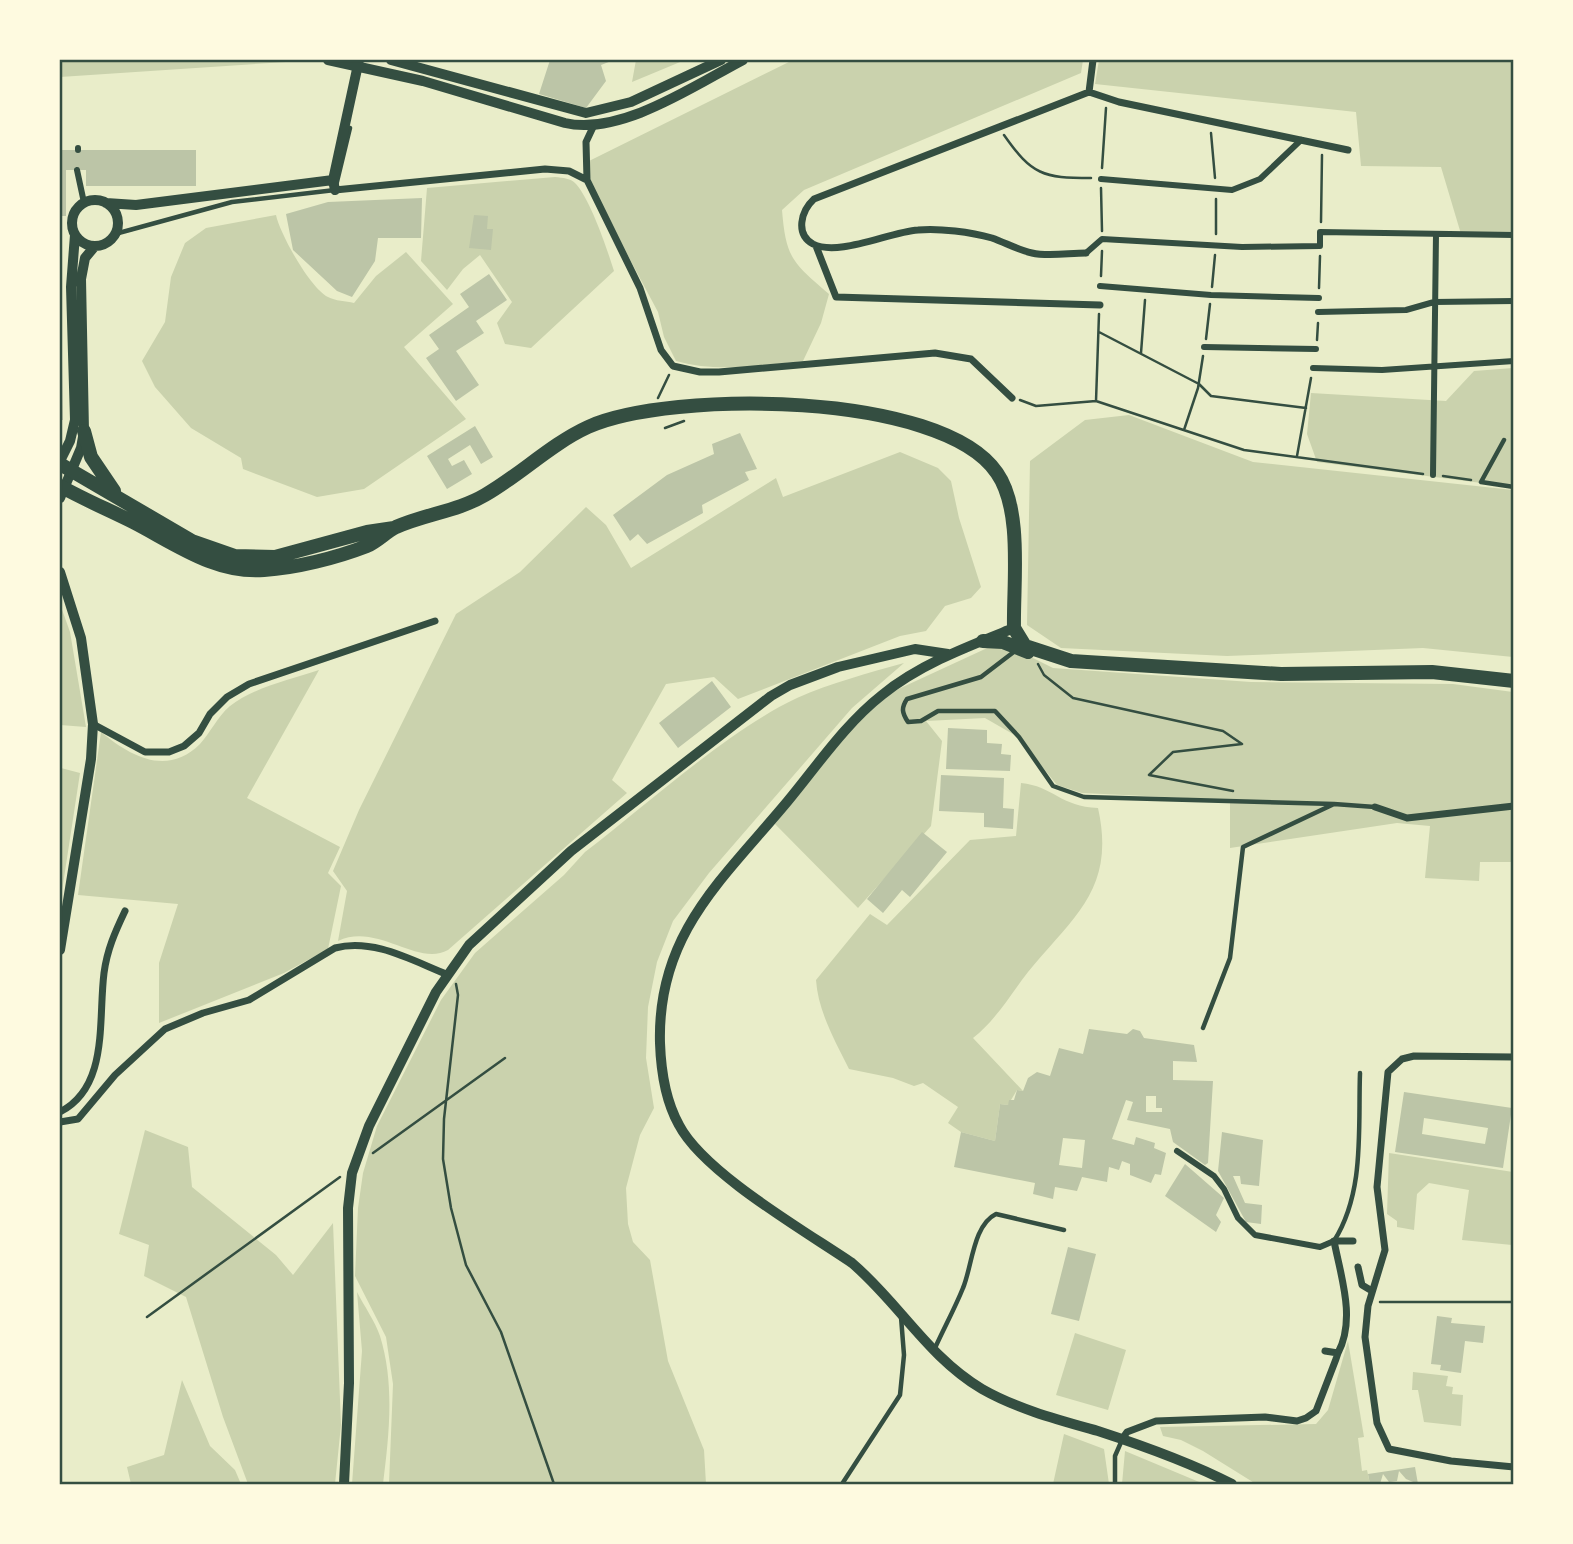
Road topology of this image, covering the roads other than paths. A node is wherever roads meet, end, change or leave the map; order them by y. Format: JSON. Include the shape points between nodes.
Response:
{"nodes":[{"id":1,"x":328,"y":60,"type":"edge"},
{"id":2,"x":391,"y":60,"type":"edge"},
{"id":3,"x":721,"y":60,"type":"edge"},
{"id":4,"x":743,"y":60,"type":"edge"},
{"id":5,"x":1093,"y":60,"type":"edge"},
{"id":6,"x":359,"y":65,"type":"edge"},
{"id":7,"x":1089,"y":92,"type":"junction"},
{"id":8,"x":594,"y":125,"type":"junction"},
{"id":9,"x":1301,"y":140,"type":"junction"},
{"id":10,"x":1348,"y":150,"type":"dead end"},
{"id":11,"x":77,"y":170,"type":"dead end"},
{"id":12,"x":1101,"y":178,"type":"road end"},
{"id":13,"x":587,"y":180,"type":"junction"},
{"id":14,"x":334,"y":185,"type":"junction"},
{"id":15,"x":83,"y":198,"type":"dead end"},
{"id":16,"x":106,"y":203,"type":"junction"},
{"id":17,"x":115,"y":234,"type":"junction"},
{"id":18,"x":1436,"y":234,"type":"junction"},
{"id":19,"x":1514,"y":234,"type":"edge"},
{"id":20,"x":75,"y":235,"type":"junction"},
{"id":21,"x":95,"y":246,"type":"junction"},
{"id":22,"x":816,"y":246,"type":"junction"},
{"id":23,"x":1086,"y":253,"type":"joint"},
{"id":24,"x":1100,"y":286,"type":"dead end"},
{"id":25,"x":1319,"y":298,"type":"dead end"},
{"id":26,"x":1514,"y":301,"type":"edge"},
{"id":27,"x":1434,"y":302,"type":"junction"},
{"id":28,"x":1100,"y":305,"type":"dead end"},
{"id":29,"x":1318,"y":312,"type":"dead end"},
{"id":30,"x":1205,"y":347,"type":"road end"},
{"id":31,"x":1316,"y":349,"type":"dead end"},
{"id":32,"x":1514,"y":361,"type":"edge"},
{"id":33,"x":1434,"y":366,"type":"junction"},
{"id":34,"x":1313,"y":368,"type":"dead end"},
{"id":35,"x":1012,"y":398,"type":"road end"},
{"id":36,"x":84,"y":431,"type":"junction"},
{"id":37,"x":1504,"y":440,"type":"dead end"},
{"id":38,"x":63,"y":465,"type":"edge"},
{"id":39,"x":1433,"y":475,"type":"road end"},
{"id":40,"x":1514,"y":487,"type":"edge"},
{"id":41,"x":61,"y":491,"type":"edge"},
{"id":42,"x":120,"y":498,"type":"junction"},
{"id":43,"x":394,"y":528,"type":"junction"},
{"id":44,"x":60,"y":574,"type":"edge"},
{"id":45,"x":435,"y":621,"type":"dead end"},
{"id":46,"x":983,"y":641,"type":"joint"},
{"id":47,"x":1025,"y":645,"type":"junction"},
{"id":48,"x":948,"y":654,"type":"junction"},
{"id":49,"x":1514,"y":681,"type":"edge"},
{"id":50,"x":93,"y":724,"type":"junction"},
{"id":51,"x":1334,"y":804,"type":"junction"},
{"id":52,"x":1514,"y":806,"type":"edge"},
{"id":53,"x":1375,"y":807,"type":"joint"},
{"id":54,"x":125,"y":911,"type":"dead end"},
{"id":55,"x":60,"y":950,"type":"edge"},
{"id":56,"x":446,"y":974,"type":"junction"},
{"id":57,"x":1203,"y":1028,"type":"dead end"},
{"id":58,"x":1514,"y":1057,"type":"edge"},
{"id":59,"x":1360,"y":1073,"type":"dead end"},
{"id":60,"x":60,"y":1112,"type":"edge"},
{"id":61,"x":60,"y":1122,"type":"edge"},
{"id":62,"x":1177,"y":1151,"type":"dead end"},
{"id":63,"x":1064,"y":1230,"type":"dead end"},
{"id":64,"x":1335,"y":1241,"type":"junction"},
{"id":65,"x":1353,"y":1241,"type":"dead end"},
{"id":66,"x":1358,"y":1267,"type":"dead end"},
{"id":67,"x":1372,"y":1292,"type":"junction"},
{"id":68,"x":901,"y":1314,"type":"junction"},
{"id":69,"x":1325,"y":1351,"type":"dead end"},
{"id":70,"x":933,"y":1352,"type":"junction"},
{"id":71,"x":1338,"y":1353,"type":"junction"},
{"id":72,"x":1122,"y":1439,"type":"junction"},
{"id":73,"x":1514,"y":1467,"type":"edge"},
{"id":74,"x":344,"y":1485,"type":"edge"},
{"id":75,"x":842,"y":1485,"type":"edge"},
{"id":76,"x":1115,"y":1485,"type":"edge"},
{"id":77,"x":1232,"y":1485,"type":"edge"}],
"edges":[{"from":1,"to":6,"type":"street"},
{"from":2,"to":3,"type":"street","via":[[569,111],[593,113],[637,99]]},
{"from":4,"to":8,"type":"street","via":[[642,110]]},
{"from":5,"to":7,"type":"street"},
{"from":6,"to":8,"type":"street","via":[[565,123]]},
{"from":6,"to":14,"type":"street"},
{"from":7,"to":9,"type":"street"},
{"from":7,"to":22,"type":"street","via":[[814,200],[806,207],[802,228],[806,239]]},
{"from":8,"to":13,"type":"street","via":[[586,142]]},
{"from":9,"to":10,"type":"street"},
{"from":9,"to":12,"type":"street","via":[[1260,178],[1232,190]]},
{"from":11,"to":15,"type":"street"},
{"from":13,"to":14,"type":"street","via":[[569,171],[545,169]]},
{"from":13,"to":35,"type":"street","via":[[640,288],[661,350],[673,366],[719,372],[935,353],[971,359]]},
{"from":14,"to":16,"type":"street","via":[[136,205]]},
{"from":14,"to":17,"type":"lane","via":[[232,202]]},
{"from":16,"to":17,"type":"street","via":[[117,217]]},
{"from":16,"to":20,"type":"street","via":[[92,201],[79,206],[72,219]]},
{"from":17,"to":21,"type":"street"},
{"from":18,"to":19,"type":"street"},
{"from":18,"to":23,"type":"street","via":[[1320,232],[1320,246],[1102,239]]},
{"from":18,"to":27,"type":"street"},
{"from":20,"to":21,"type":"street","via":[[84,244]]},
{"from":20,"to":38,"type":"street","via":[[71,272],[75,420]]},
{"from":21,"to":36,"type":"street","via":[[85,258],[81,279]]},
{"from":22,"to":23,"type":"street","via":[[850,246],[888,233],[920,229],[989,237],[1034,254]]},
{"from":22,"to":28,"type":"street","via":[[836,297]]},
{"from":24,"to":25,"type":"street"},
{"from":26,"to":27,"type":"street"},
{"from":27,"to":29,"type":"street","via":[[1406,310]]},
{"from":27,"to":33,"type":"street"},
{"from":30,"to":31,"type":"street"},
{"from":32,"to":33,"type":"street"},
{"from":33,"to":34,"type":"street"},
{"from":33,"to":39,"type":"street"},
{"from":36,"to":38,"type":"street"},
{"from":36,"to":42,"type":"highway","via":[[96,466]]},
{"from":37,"to":40,"type":"lane","via":[[1481,482]]},
{"from":38,"to":41,"type":"street"},
{"from":38,"to":42,"type":"highway"},
{"from":41,"to":43,"type":"highway","via":[[192,554],[238,569],[268,570],[333,555],[366,546]]},
{"from":42,"to":43,"type":"highway","via":[[192,541],[252,558],[287,555]]},
{"from":43,"to":47,"type":"highway","via":[[482,497],[587,428],[652,408],[775,404],[897,419],[965,443],[998,473],[1013,524]]},
{"from":44,"to":50,"type":"street","via":[[81,638]]},
{"from":45,"to":50,"type":"street","via":[[249,684],[219,705],[200,733],[169,752],[137,749]]},
{"from":46,"to":47,"type":"highway"},
{"from":46,"to":48,"type":"street"},
{"from":47,"to":49,"type":"highway","via":[[1071,661],[1112,665],[1281,674],[1420,672]]},
{"from":47,"to":51,"type":"lane","via":[[981,677],[907,699],[902,715],[908,722],[921,722],[938,711],[995,711],[1053,786],[1084,797]]},
{"from":48,"to":56,"type":"street","via":[[915,649],[838,667],[771,696],[600,826],[469,945]]},
{"from":48,"to":68,"type":"street","via":[[882,694],[853,722],[713,891],[678,943],[664,980],[660,1009],[660,1065],[666,1092],[691,1143],[718,1170],[852,1263]]},
{"from":50,"to":55,"type":"street"},
{"from":51,"to":53,"type":"lane"},
{"from":51,"to":57,"type":"lane","via":[[1242,847],[1230,958]]},
{"from":52,"to":53,"type":"street","via":[[1407,818]]},
{"from":54,"to":60,"type":"street","via":[[110,942],[104,971],[95,1070],[75,1104]]},
{"from":56,"to":61,"type":"street","via":[[377,948],[335,948],[248,1000],[165,1029],[115,1075],[78,1119]]},
{"from":56,"to":74,"type":"street","via":[[386,1089],[352,1173]]},
{"from":58,"to":67,"type":"street","via":[[1414,1056],[1402,1059],[1388,1072],[1377,1187],[1385,1250]]},
{"from":59,"to":64,"type":"lane","via":[[1354,1199]]},
{"from":62,"to":64,"type":"street","via":[[1213,1177],[1238,1218],[1255,1235],[1320,1247]]},
{"from":63,"to":70,"type":"lane","via":[[996,1214],[990,1217]]},
{"from":64,"to":65,"type":"street"},
{"from":64,"to":71,"type":"street","via":[[1347,1320]]},
{"from":66,"to":67,"type":"street","via":[[1362,1284]]},
{"from":67,"to":73,"type":"street","via":[[1365,1324],[1367,1349],[1377,1423],[1389,1449]]},
{"from":68,"to":70,"type":"street"},
{"from":68,"to":75,"type":"lane","via":[[904,1355],[900,1395]]},
{"from":69,"to":71,"type":"street"},
{"from":70,"to":72,"type":"street","via":[[984,1389],[1039,1413]]},
{"from":71,"to":72,"type":"street","via":[[1316,1411],[1306,1419],[1156,1421],[1127,1432]]},
{"from":72,"to":76,"type":"lane","via":[[1115,1457]]},
{"from":72,"to":77,"type":"street"}]}
